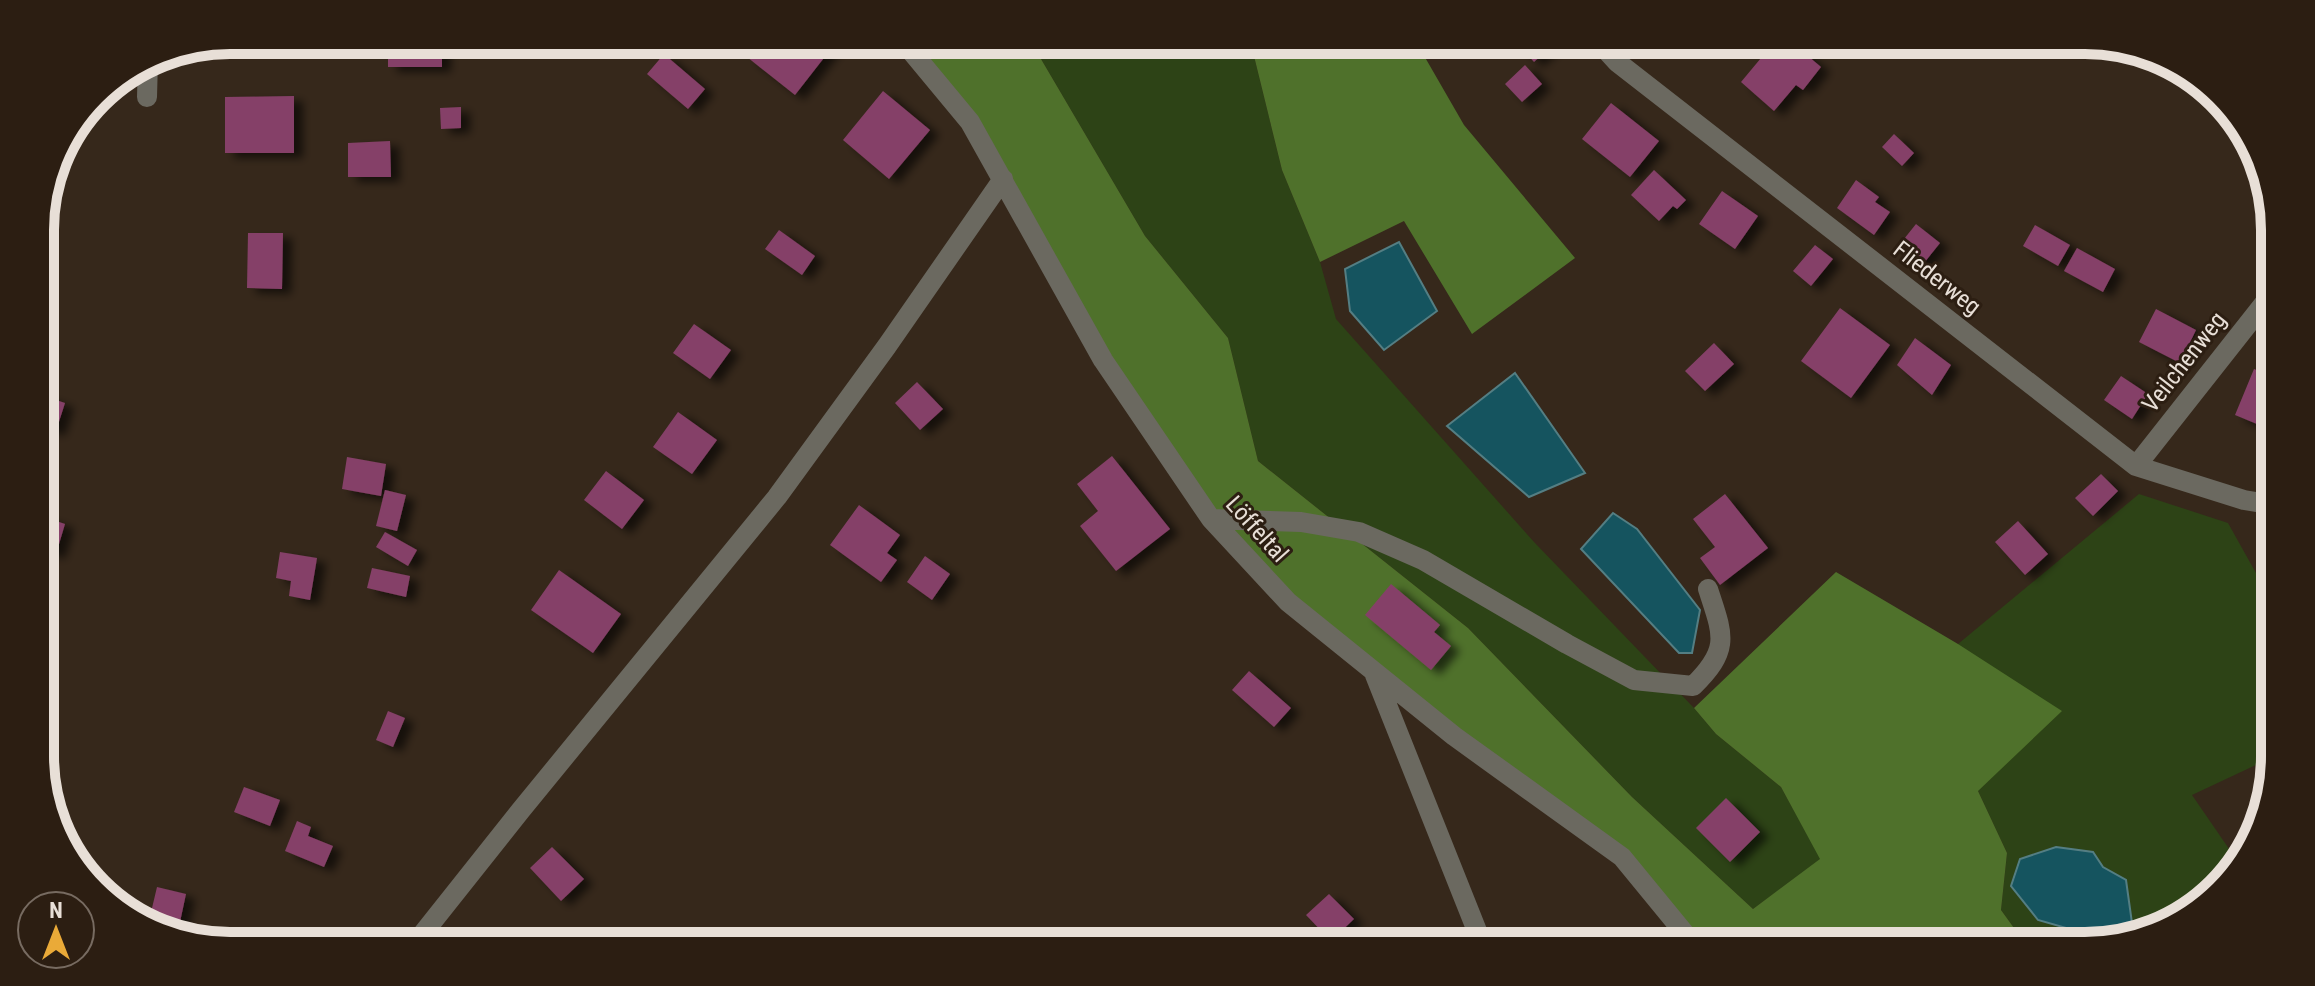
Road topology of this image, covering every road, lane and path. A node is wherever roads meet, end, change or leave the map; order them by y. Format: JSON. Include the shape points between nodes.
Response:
{"nodes":[{"id":1,"x":914,"y":54,"type":"edge"},
{"id":2,"x":1610,"y":54,"type":"edge"},
{"id":3,"x":148,"y":75,"type":"edge"},
{"id":4,"x":147,"y":97,"type":"dead end"},
{"id":5,"x":1003,"y":179,"type":"junction"},
{"id":6,"x":2261,"y":307,"type":"edge"},
{"id":7,"x":2136,"y":466,"type":"junction"},
{"id":8,"x":2261,"y":503,"type":"edge"},
{"id":9,"x":1211,"y":519,"type":"junction"},
{"id":10,"x":1708,"y":589,"type":"dead end"},
{"id":11,"x":1374,"y":671,"type":"junction"},
{"id":12,"x":424,"y":932,"type":"edge"},
{"id":13,"x":1477,"y":932,"type":"edge"},
{"id":14,"x":1684,"y":932,"type":"edge"}],
"edges":[{"from":1,"to":5,"type":"street","name":"Löffeltal","via":[[970,122]]},
{"from":2,"to":7,"type":"street","name":"Fliederweg"},
{"from":3,"to":4,"type":"street"},
{"from":5,"to":9,"type":"street","name":"Löffeltal","via":[[1103,360]]},
{"from":5,"to":12,"type":"street","via":[[777,497]]},
{"from":6,"to":7,"type":"street","name":"Veilchenweg"},
{"from":7,"to":8,"type":"street","name":"Fliederweg"},
{"from":9,"to":10,"type":"street","via":[[1301,522],[1359,532],[1423,560],[1634,680],[1693,686],[1714,665],[1722,631]]},
{"from":9,"to":11,"type":"street","name":"Löffeltal","via":[[1288,602]]},
{"from":11,"to":13,"type":"street"},
{"from":11,"to":14,"type":"street","name":"Löffeltal","via":[[1622,857]]}]}
